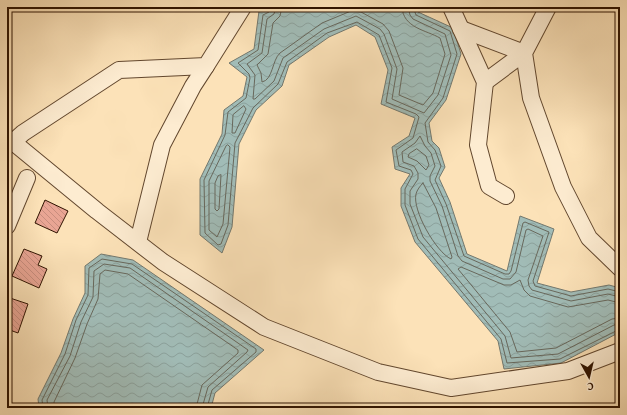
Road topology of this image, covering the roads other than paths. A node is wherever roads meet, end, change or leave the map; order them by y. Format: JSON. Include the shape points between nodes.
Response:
{"nodes":[{"id":1,"x":243,"y":7,"type":"edge"},
{"id":2,"x":451,"y":7,"type":"edge"},
{"id":3,"x":548,"y":7,"type":"edge"},
{"id":4,"x":461,"y":29,"type":"junction"},
{"id":5,"x":524,"y":53,"type":"junction"},
{"id":6,"x":206,"y":66,"type":"junction"},
{"id":7,"x":485,"y":82,"type":"junction"},
{"id":8,"x":27,"y":178,"type":"dead end"},
{"id":9,"x":506,"y":196,"type":"dead end"},
{"id":10,"x":7,"y":226,"type":"edge"},
{"id":11,"x":138,"y":242,"type":"junction"},
{"id":12,"x":620,"y":268,"type":"edge"},
{"id":13,"x":620,"y":351,"type":"edge"}],
"edges":[{"from":1,"to":6,"type":"street"},
{"from":2,"to":4,"type":"street"},
{"from":3,"to":5,"type":"street"},
{"from":4,"to":5,"type":"street"},
{"from":4,"to":7,"type":"street"},
{"from":5,"to":7,"type":"street"},
{"from":5,"to":12,"type":"street","via":[[531,98],[563,187],[589,238]]},
{"from":6,"to":11,"type":"street","via":[[162,145]]},
{"from":6,"to":11,"type":"street","via":[[119,70],[13,142]]},
{"from":7,"to":9,"type":"street","via":[[478,145],[489,186]]},
{"from":8,"to":10,"type":"street"},
{"from":11,"to":13,"type":"street","via":[[163,262],[264,327],[378,372],[451,388],[568,371]]}]}
